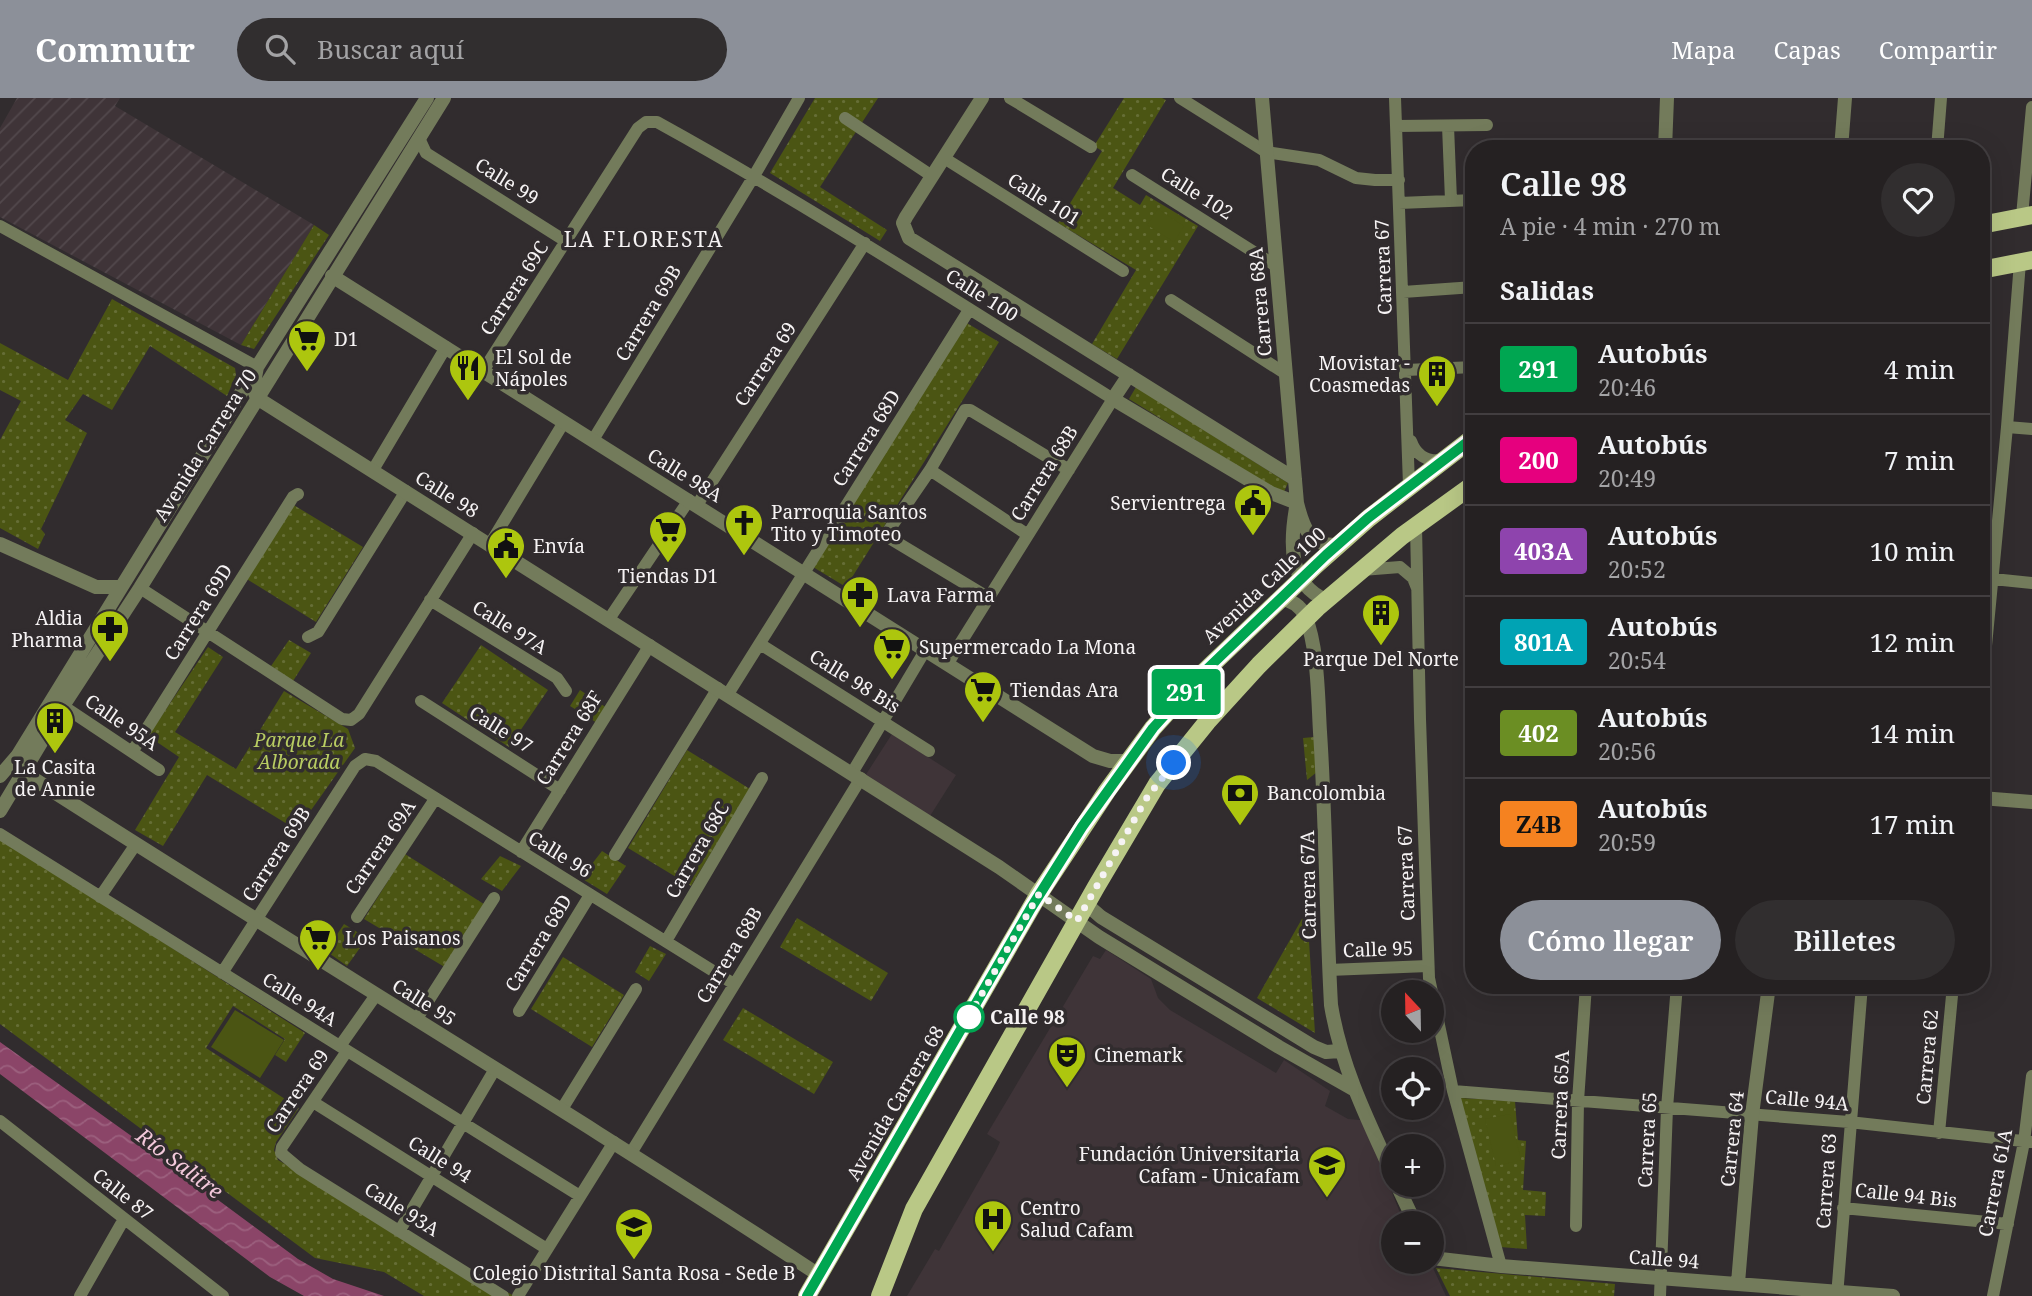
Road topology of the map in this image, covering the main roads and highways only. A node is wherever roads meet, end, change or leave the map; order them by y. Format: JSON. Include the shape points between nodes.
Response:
{"nodes":[{"id":1,"x":2027,"y":216,"type":"edge"},
{"id":2,"x":1990,"y":223,"type":"edge"},
{"id":3,"x":2026,"y":261,"type":"edge"},
{"id":4,"x":1990,"y":268,"type":"edge"},
{"id":5,"x":1465,"y":443,"type":"edge"},
{"id":6,"x":1465,"y":493,"type":"edge"},
{"id":7,"x":1039,"y":894,"type":"joint"},
{"id":8,"x":807,"y":1296,"type":"edge"},
{"id":9,"x":880,"y":1296,"type":"edge"}],
"edges":[{"from":1,"to":2,"type":"main road"},
{"from":3,"to":4,"type":"main road"},
{"from":5,"to":7,"type":"main road","name":"Avenida Calle 100","via":[[1337,545],[1204,672],[1128,761]]},
{"from":6,"to":9,"type":"main road","via":[[1416,526],[1306,619],[1259,665],[1146,799],[914,1209]]},
{"from":7,"to":8,"type":"main road","name":"Avenida Carrera 68"}]}
